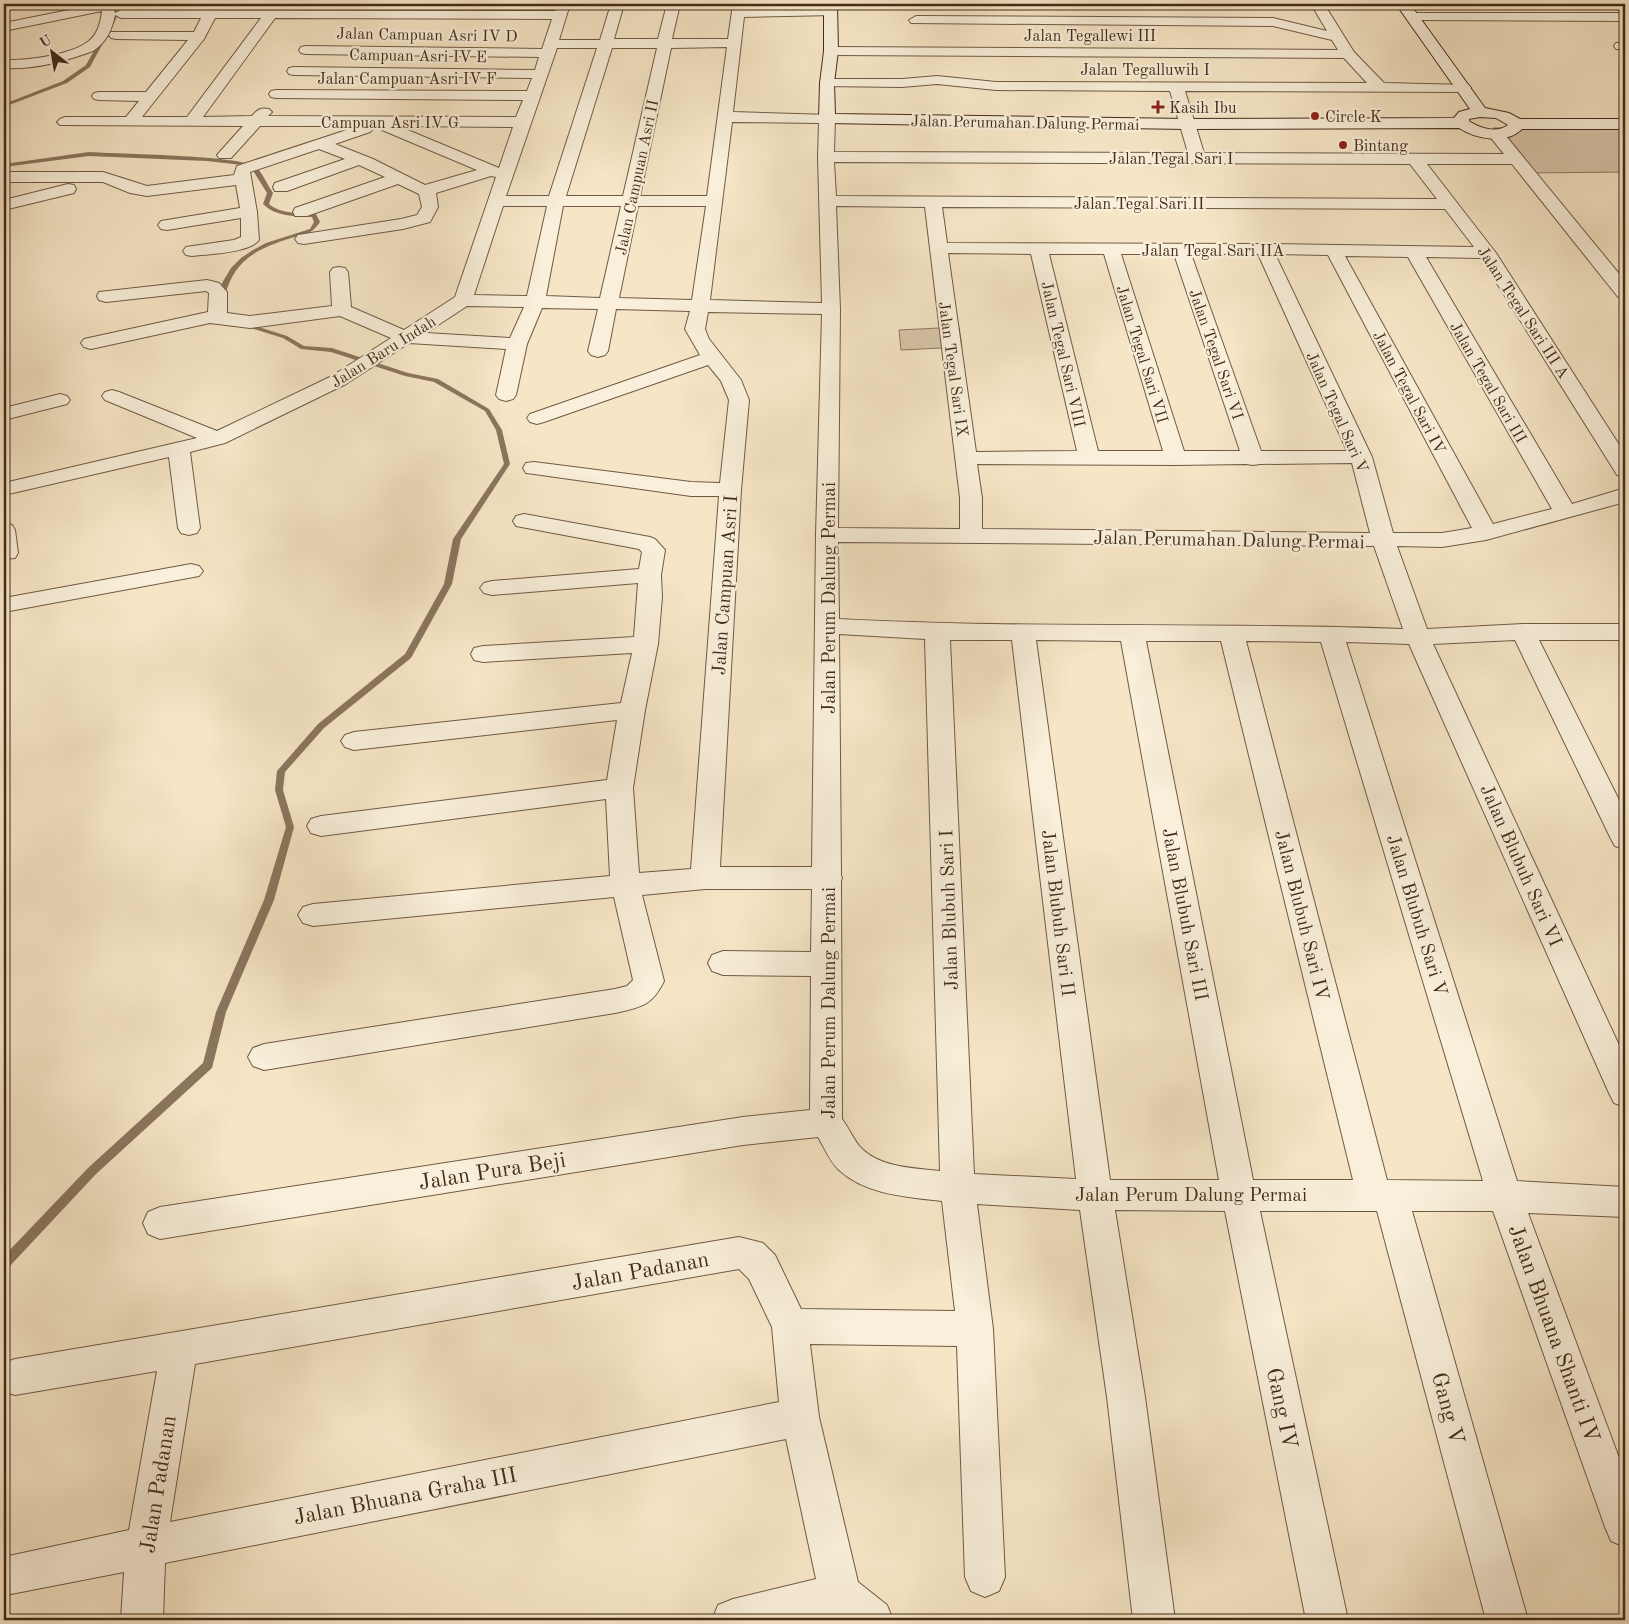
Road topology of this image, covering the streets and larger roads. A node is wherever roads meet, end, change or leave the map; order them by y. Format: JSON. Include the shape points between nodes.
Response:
{"nodes":[{"id":1,"x":617,"y":4,"type":"edge"},
{"id":2,"x":673,"y":4,"type":"edge"},
{"id":3,"x":914,"y":4,"type":"edge"},
{"id":4,"x":991,"y":4,"type":"edge"},
{"id":5,"x":1063,"y":4,"type":"edge"},
{"id":6,"x":1142,"y":4,"type":"edge"},
{"id":7,"x":1318,"y":4,"type":"edge"},
{"id":8,"x":1403,"y":4,"type":"edge"},
{"id":9,"x":107,"y":5,"type":"edge"},
{"id":10,"x":830,"y":8,"type":"edge"},
{"id":11,"x":1202,"y":8,"type":"dead end"},
{"id":12,"x":164,"y":9,"type":"edge"},
{"id":13,"x":331,"y":9,"type":"edge"},
{"id":14,"x":562,"y":9,"type":"edge"},
{"id":15,"x":738,"y":9,"type":"edge"},
{"id":16,"x":121,"y":14,"type":"dead end"},
{"id":17,"x":211,"y":14,"type":"junction"},
{"id":18,"x":271,"y":14,"type":"junction"},
{"id":19,"x":1413,"y":17,"type":"junction"},
{"id":20,"x":1625,"y":17,"type":"edge"},
{"id":21,"x":916,"y":20,"type":"junction"},
{"id":22,"x":995,"y":20,"type":"junction"},
{"id":23,"x":1068,"y":20,"type":"junction"},
{"id":24,"x":1148,"y":21,"type":"junction"},
{"id":25,"x":1221,"y":21,"type":"junction"},
{"id":26,"x":104,"y":26,"type":"junction"},
{"id":27,"x":4,"y":27,"type":"edge"},
{"id":28,"x":86,"y":30,"type":"dead end"},
{"id":29,"x":116,"y":35,"type":"dead end"},
{"id":30,"x":199,"y":36,"type":"junction"},
{"id":31,"x":1337,"y":36,"type":"junction"},
{"id":32,"x":312,"y":40,"type":"junction"},
{"id":33,"x":549,"y":41,"type":"junction"},
{"id":34,"x":606,"y":43,"type":"junction"},
{"id":35,"x":665,"y":43,"type":"junction"},
{"id":36,"x":735,"y":43,"type":"junction"},
{"id":37,"x":830,"y":51,"type":"junction"},
{"id":38,"x":917,"y":51,"type":"junction"},
{"id":39,"x":186,"y":52,"type":"junction"},
{"id":40,"x":169,"y":53,"type":"dead end"},
{"id":41,"x":1348,"y":54,"type":"junction"},
{"id":42,"x":27,"y":63,"type":"junction"},
{"id":43,"x":4,"y":64,"type":"edge"},
{"id":44,"x":294,"y":72,"type":"junction"},
{"id":45,"x":541,"y":74,"type":"junction"},
{"id":46,"x":8,"y":80,"type":"dead end"},
{"id":47,"x":827,"y":83,"type":"junction"},
{"id":48,"x":1176,"y":87,"type":"junction"},
{"id":49,"x":1464,"y":88,"type":"junction"},
{"id":50,"x":1381,"y":89,"type":"junction"},
{"id":51,"x":278,"y":94,"type":"junction"},
{"id":52,"x":99,"y":96,"type":"dead end"},
{"id":53,"x":533,"y":96,"type":"junction"},
{"id":54,"x":150,"y":97,"type":"junction"},
{"id":55,"x":1480,"y":112,"type":"junction"},
{"id":56,"x":725,"y":117,"type":"junction"},
{"id":57,"x":827,"y":118,"type":"junction"},
{"id":58,"x":258,"y":120,"type":"junction"},
{"id":59,"x":131,"y":121,"type":"junction"},
{"id":60,"x":192,"y":121,"type":"junction"},
{"id":61,"x":65,"y":122,"type":"dead end"},
{"id":62,"x":522,"y":122,"type":"junction"},
{"id":63,"x":1462,"y":122,"type":"junction"},
{"id":64,"x":381,"y":123,"type":"junction"},
{"id":65,"x":1186,"y":124,"type":"junction"},
{"id":66,"x":1516,"y":124,"type":"junction"},
{"id":67,"x":1625,"y":124,"type":"edge"},
{"id":68,"x":1495,"y":133,"type":"junction"},
{"id":69,"x":320,"y":144,"type":"junction"},
{"id":70,"x":225,"y":155,"type":"dead end"},
{"id":71,"x":826,"y":157,"type":"junction"},
{"id":72,"x":1197,"y":158,"type":"junction"},
{"id":73,"x":360,"y":159,"type":"junction"},
{"id":74,"x":1415,"y":159,"type":"junction"},
{"id":75,"x":1516,"y":159,"type":"junction"},
{"id":76,"x":497,"y":173,"type":"junction"},
{"id":77,"x":4,"y":177,"type":"edge"},
{"id":78,"x":110,"y":178,"type":"junction"},
{"id":79,"x":399,"y":178,"type":"junction"},
{"id":80,"x":244,"y":180,"type":"junction"},
{"id":81,"x":281,"y":187,"type":"dead end"},
{"id":82,"x":428,"y":190,"type":"junction"},
{"id":83,"x":496,"y":201,"type":"junction"},
{"id":84,"x":556,"y":201,"type":"junction"},
{"id":85,"x":715,"y":201,"type":"junction"},
{"id":86,"x":828,"y":201,"type":"junction"},
{"id":87,"x":631,"y":202,"type":"junction"},
{"id":88,"x":933,"y":202,"type":"junction"},
{"id":89,"x":1451,"y":204,"type":"junction"},
{"id":90,"x":4,"y":205,"type":"edge"},
{"id":91,"x":249,"y":212,"type":"junction"},
{"id":92,"x":301,"y":212,"type":"dead end"},
{"id":93,"x":167,"y":225,"type":"dead end"},
{"id":94,"x":304,"y":239,"type":"dead end"},
{"id":95,"x":938,"y":248,"type":"junction"},
{"id":96,"x":1039,"y":249,"type":"junction"},
{"id":97,"x":1264,"y":249,"type":"junction"},
{"id":98,"x":1111,"y":250,"type":"junction"},
{"id":99,"x":1181,"y":250,"type":"junction"},
{"id":100,"x":192,"y":251,"type":"dead end"},
{"id":101,"x":1334,"y":251,"type":"junction"},
{"id":102,"x":1414,"y":252,"type":"junction"},
{"id":103,"x":1487,"y":253,"type":"junction"},
{"id":104,"x":339,"y":272,"type":"dead end"},
{"id":105,"x":1619,"y":278,"type":"edge"},
{"id":106,"x":1625,"y":293,"type":"edge"},
{"id":107,"x":106,"y":296,"type":"dead end"},
{"id":108,"x":462,"y":300,"type":"junction"},
{"id":109,"x":535,"y":303,"type":"junction"},
{"id":110,"x":608,"y":304,"type":"junction"},
{"id":111,"x":700,"y":306,"type":"junction"},
{"id":112,"x":831,"y":309,"type":"junction"},
{"id":113,"x":342,"y":310,"type":"junction"},
{"id":114,"x":217,"y":316,"type":"junction"},
{"id":115,"x":405,"y":337,"type":"junction"},
{"id":116,"x":91,"y":343,"type":"dead end"},
{"id":117,"x":517,"y":344,"type":"junction"},
{"id":118,"x":598,"y":351,"type":"dead end"},
{"id":119,"x":713,"y":357,"type":"junction"},
{"id":120,"x":506,"y":395,"type":"dead end"},
{"id":121,"x":112,"y":396,"type":"dead end"},
{"id":122,"x":60,"y":400,"type":"dead end"},
{"id":123,"x":4,"y":414,"type":"edge"},
{"id":124,"x":537,"y":418,"type":"dead end"},
{"id":125,"x":218,"y":439,"type":"junction"},
{"id":126,"x":179,"y":449,"type":"junction"},
{"id":127,"x":1361,"y":457,"type":"junction"},
{"id":128,"x":966,"y":458,"type":"junction"},
{"id":129,"x":1089,"y":458,"type":"junction"},
{"id":130,"x":1176,"y":458,"type":"junction"},
{"id":131,"x":1253,"y":458,"type":"junction"},
{"id":132,"x":534,"y":468,"type":"dead end"},
{"id":133,"x":1625,"y":470,"type":"edge"},
{"id":134,"x":4,"y":489,"type":"edge"},
{"id":135,"x":730,"y":490,"type":"junction"},
{"id":136,"x":1625,"y":494,"type":"edge"},
{"id":137,"x":1565,"y":512,"type":"junction"},
{"id":138,"x":524,"y":521,"type":"dead end"},
{"id":139,"x":189,"y":528,"type":"dead end"},
{"id":140,"x":1486,"y":533,"type":"junction"},
{"id":141,"x":826,"y":535,"type":"junction"},
{"id":142,"x":971,"y":537,"type":"junction"},
{"id":143,"x":1384,"y":541,"type":"junction"},
{"id":144,"x":191,"y":572,"type":"dead end"},
{"id":145,"x":649,"y":575,"type":"junction"},
{"id":146,"x":492,"y":588,"type":"dead end"},
{"id":147,"x":4,"y":606,"type":"edge"},
{"id":148,"x":827,"y":626,"type":"junction"},
{"id":149,"x":937,"y":632,"type":"junction"},
{"id":150,"x":1023,"y":632,"type":"junction"},
{"id":151,"x":1523,"y":632,"type":"junction"},
{"id":152,"x":1625,"y":632,"type":"edge"},
{"id":153,"x":1132,"y":633,"type":"junction"},
{"id":154,"x":1331,"y":634,"type":"junction"},
{"id":155,"x":1232,"y":635,"type":"junction"},
{"id":156,"x":1418,"y":637,"type":"junction"},
{"id":157,"x":646,"y":644,"type":"junction"},
{"id":158,"x":482,"y":654,"type":"dead end"},
{"id":159,"x":632,"y":710,"type":"junction"},
{"id":160,"x":354,"y":741,"type":"dead end"},
{"id":161,"x":619,"y":788,"type":"junction"},
{"id":162,"x":321,"y":826,"type":"dead end"},
{"id":163,"x":1625,"y":839,"type":"edge"},
{"id":164,"x":705,"y":878,"type":"junction"},
{"id":165,"x":828,"y":878,"type":"junction"},
{"id":166,"x":625,"y":885,"type":"junction"},
{"id":167,"x":313,"y":915,"type":"dead end"},
{"id":168,"x":723,"y":963,"type":"dead end"},
{"id":169,"x":827,"y":964,"type":"junction"},
{"id":170,"x":264,"y":1057,"type":"dead end"},
{"id":171,"x":1625,"y":1093,"type":"edge"},
{"id":172,"x":826,"y":1122,"type":"junction"},
{"id":173,"x":958,"y":1188,"type":"junction"},
{"id":174,"x":1095,"y":1195,"type":"junction"},
{"id":175,"x":1239,"y":1195,"type":"junction"},
{"id":176,"x":1382,"y":1195,"type":"junction"},
{"id":177,"x":1505,"y":1196,"type":"junction"},
{"id":178,"x":1625,"y":1202,"type":"edge"},
{"id":179,"x":160,"y":1223,"type":"dead end"},
{"id":180,"x":790,"y":1326,"type":"junction"},
{"id":181,"x":975,"y":1329,"type":"junction"},
{"id":182,"x":179,"y":1349,"type":"junction"},
{"id":183,"x":15,"y":1377,"type":"dead end"},
{"id":184,"x":800,"y":1417,"type":"junction"},
{"id":185,"x":1625,"y":1527,"type":"edge"},
{"id":186,"x":146,"y":1546,"type":"junction"},
{"id":187,"x":11,"y":1574,"type":"dead end"},
{"id":188,"x":985,"y":1577,"type":"dead end"},
{"id":189,"x":840,"y":1594,"type":"junction"},
{"id":190,"x":142,"y":1620,"type":"edge"},
{"id":191,"x":733,"y":1620,"type":"edge"},
{"id":192,"x":872,"y":1620,"type":"edge"},
{"id":193,"x":1154,"y":1620,"type":"edge"},
{"id":194,"x":1327,"y":1620,"type":"edge"},
{"id":195,"x":1507,"y":1620,"type":"edge"}],
"edges":[{"from":1,"to":34,"type":"street"},
{"from":2,"to":35,"type":"street","name":"Jalan Campuan Asri II"},
{"from":3,"to":21,"type":"street"},
{"from":4,"to":22,"type":"street"},
{"from":5,"to":23,"type":"street"},
{"from":6,"to":24,"type":"street"},
{"from":7,"to":31,"type":"street"},
{"from":8,"to":19,"type":"street"},
{"from":9,"to":26,"type":"street","via":[[108,19]]},
{"from":9,"to":27,"type":"street"},
{"from":10,"to":15,"type":"street"},
{"from":10,"to":37,"type":"street","name":"Jalan Perum Dalung Permai"},
{"from":11,"to":25,"type":"street"},
{"from":12,"to":16,"type":"street"},
{"from":12,"to":17,"type":"street"},
{"from":13,"to":14,"type":"street"},
{"from":13,"to":18,"type":"street"},
{"from":13,"to":32,"type":"street"},
{"from":14,"to":33,"type":"street"},
{"from":15,"to":36,"type":"street","name":"Jalan Campuan Asri I"},
{"from":17,"to":18,"type":"street"},
{"from":17,"to":30,"type":"street"},
{"from":18,"to":60,"type":"street"},
{"from":19,"to":20,"type":"street"},
{"from":19,"to":49,"type":"street"},
{"from":21,"to":22,"type":"street"},
{"from":21,"to":38,"type":"street"},
{"from":22,"to":23,"type":"street"},
{"from":23,"to":24,"type":"street"},
{"from":24,"to":25,"type":"street"},
{"from":25,"to":31,"type":"street","via":[[1270,16],[1320,34]]},
{"from":26,"to":28,"type":"street"},
{"from":26,"to":42,"type":"street","via":[[94,44],[86,48]]},
{"from":29,"to":30,"type":"street"},
{"from":30,"to":39,"type":"street"},
{"from":31,"to":41,"type":"street"},
{"from":32,"to":33,"type":"street","name":"Jalan Campuan Asri IV D"},
{"from":32,"to":44,"type":"street"},
{"from":33,"to":34,"type":"street","name":"Jalan Campuan Asri IV D"},
{"from":33,"to":45,"type":"street"},
{"from":34,"to":35,"type":"street","name":"Jalan Campuan Asri IV D"},
{"from":34,"to":84,"type":"street"},
{"from":35,"to":36,"type":"street","name":"Jalan Campuan Asri IV D"},
{"from":35,"to":87,"type":"street","name":"Jalan Campuan Asri II"},
{"from":36,"to":56,"type":"street","name":"Jalan Campuan Asri I"},
{"from":37,"to":38,"type":"street","name":"Jalan Tegallewi III"},
{"from":37,"to":47,"type":"street","name":"Jalan Perum Dalung Permai"},
{"from":38,"to":41,"type":"street","name":"Jalan Tegallewi III"},
{"from":39,"to":40,"type":"street"},
{"from":39,"to":54,"type":"street"},
{"from":41,"to":50,"type":"street"},
{"from":42,"to":43,"type":"street"},
{"from":42,"to":46,"type":"street"},
{"from":44,"to":45,"type":"street","name":"Campuan Asri IV E"},
{"from":44,"to":51,"type":"street"},
{"from":45,"to":53,"type":"street"},
{"from":47,"to":48,"type":"street","name":"Jalan Tegalluwih I","via":[[937,80],[996,86]]},
{"from":47,"to":57,"type":"street","name":"Jalan Perum Dalung Permai"},
{"from":48,"to":50,"type":"street","name":"Jalan Tegalluwih I"},
{"from":48,"to":65,"type":"street"},
{"from":49,"to":50,"type":"street","name":"Jalan Tegalluwih I"},
{"from":49,"to":55,"type":"street"},
{"from":51,"to":53,"type":"street","name":"Jalan Campuan Asri IV F"},
{"from":51,"to":58,"type":"street"},
{"from":52,"to":54,"type":"street"},
{"from":53,"to":62,"type":"street"},
{"from":54,"to":59,"type":"street"},
{"from":55,"to":63,"type":"street","via":[[1464,115]]},
{"from":55,"to":66,"type":"street","via":[[1503,116]]},
{"from":56,"to":57,"type":"street","name":"Jalan Perumahan Dalung Permai"},
{"from":56,"to":85,"type":"street","name":"Jalan Campuan Asri I"},
{"from":57,"to":65,"type":"street","name":"Jalan Perumahan Dalung Permai"},
{"from":57,"to":71,"type":"street","name":"Jalan Perum Dalung Permai"},
{"from":58,"to":60,"type":"street","name":"Campuan Asri IV G"},
{"from":58,"to":64,"type":"street","name":"Campuan Asri IV G"},
{"from":58,"to":70,"type":"street"},
{"from":59,"to":60,"type":"street","name":"Campuan Asri IV G"},
{"from":59,"to":61,"type":"street","name":"Campuan Asri IV G"},
{"from":62,"to":64,"type":"street","name":"Campuan Asri IV G"},
{"from":62,"to":76,"type":"street"},
{"from":63,"to":65,"type":"street","name":"Jalan Perumahan Dalung Permai"},
{"from":63,"to":68,"type":"street","via":[[1475,130]]},
{"from":64,"to":69,"type":"street"},
{"from":64,"to":76,"type":"street"},
{"from":65,"to":72,"type":"street"},
{"from":66,"to":67,"type":"street"},
{"from":66,"to":68,"type":"street","via":[[1509,132]]},
{"from":68,"to":75,"type":"street"},
{"from":69,"to":73,"type":"street"},
{"from":69,"to":80,"type":"street","via":[[247,167],[242,172]]},
{"from":71,"to":72,"type":"street","name":"Jalan Tegal Sari I"},
{"from":71,"to":86,"type":"street","name":"Jalan Perum Dalung Permai"},
{"from":72,"to":74,"type":"street","name":"Jalan Tegal Sari I"},
{"from":73,"to":79,"type":"street"},
{"from":73,"to":81,"type":"street"},
{"from":74,"to":75,"type":"street","name":"Jalan Tegal Sari I"},
{"from":74,"to":89,"type":"street","name":"Jalan Tegal Sari III A"},
{"from":75,"to":105,"type":"street"},
{"from":76,"to":82,"type":"street"},
{"from":76,"to":83,"type":"street"},
{"from":77,"to":78,"type":"street"},
{"from":78,"to":80,"type":"street","via":[[133,189],[147,191]]},
{"from":78,"to":90,"type":"street"},
{"from":79,"to":82,"type":"street","via":[[421,190]]},
{"from":79,"to":92,"type":"street"},
{"from":80,"to":91,"type":"street"},
{"from":82,"to":94,"type":"street","via":[[430,207],[424,218]]},
{"from":83,"to":84,"type":"street"},
{"from":83,"to":108,"type":"street"},
{"from":84,"to":87,"type":"street"},
{"from":84,"to":109,"type":"street"},
{"from":85,"to":87,"type":"street"},
{"from":85,"to":111,"type":"street","name":"Jalan Campuan Asri I"},
{"from":86,"to":88,"type":"street","name":"Jalan Tegal Sari II"},
{"from":86,"to":112,"type":"street","name":"Jalan Perum Dalung Permai"},
{"from":87,"to":110,"type":"street","name":"Jalan Campuan Asri II"},
{"from":88,"to":89,"type":"street","name":"Jalan Tegal Sari II"},
{"from":88,"to":95,"type":"street","name":"Jalan Tegal Sari IX"},
{"from":89,"to":103,"type":"street","name":"Jalan Tegal Sari III A"},
{"from":91,"to":93,"type":"street"},
{"from":91,"to":100,"type":"street","via":[[248,242]]},
{"from":95,"to":96,"type":"street","name":"Jalan Tegal Sari IIA"},
{"from":95,"to":128,"type":"street","name":"Jalan Tegal Sari IX"},
{"from":96,"to":98,"type":"street","name":"Jalan Tegal Sari IIA"},
{"from":96,"to":129,"type":"street","name":"Jalan Tegal Sari VIII"},
{"from":97,"to":99,"type":"street","name":"Jalan Tegal Sari IIA"},
{"from":97,"to":101,"type":"street","name":"Jalan Tegal Sari IIA"},
{"from":97,"to":127,"type":"street","name":"Jalan Tegal Sari V"},
{"from":98,"to":99,"type":"street","name":"Jalan Tegal Sari IIA"},
{"from":98,"to":130,"type":"street","name":"Jalan Tegal Sari VII"},
{"from":99,"to":131,"type":"street","name":"Jalan Tegal Sari VI"},
{"from":101,"to":102,"type":"street","name":"Jalan Tegal Sari IIA"},
{"from":101,"to":140,"type":"street","name":"Jalan Tegal Sari IV"},
{"from":102,"to":103,"type":"street","name":"Jalan Tegal Sari IIA"},
{"from":102,"to":137,"type":"street","name":"Jalan Tegal Sari III"},
{"from":103,"to":133,"type":"street","name":"Jalan Tegal Sari III A"},
{"from":104,"to":113,"type":"street"},
{"from":105,"to":106,"type":"street"},
{"from":107,"to":114,"type":"street","via":[[213,286],[218,292]]},
{"from":108,"to":109,"type":"street"},
{"from":108,"to":115,"type":"street","name":"Jalan Baru Indah"},
{"from":109,"to":110,"type":"street"},
{"from":109,"to":117,"type":"street"},
{"from":110,"to":111,"type":"street"},
{"from":110,"to":118,"type":"street","name":"Jalan Campuan Asri II"},
{"from":111,"to":112,"type":"street"},
{"from":111,"to":119,"type":"street","name":"Jalan Campuan Asri I","via":[[694,329]]},
{"from":112,"to":141,"type":"street","name":"Jalan Perum Dalung Permai"},
{"from":113,"to":114,"type":"street","via":[[246,323]]},
{"from":113,"to":115,"type":"street"},
{"from":114,"to":116,"type":"street"},
{"from":115,"to":117,"type":"street"},
{"from":115,"to":125,"type":"street","name":"Jalan Baru Indah","via":[[355,371]]},
{"from":117,"to":120,"type":"street"},
{"from":119,"to":124,"type":"street"},
{"from":119,"to":135,"type":"street","name":"Jalan Campuan Asri I","via":[[737,388],[739,400]]},
{"from":121,"to":125,"type":"street"},
{"from":122,"to":123,"type":"street"},
{"from":125,"to":126,"type":"street","name":"Jalan Baru Indah"},
{"from":126,"to":134,"type":"street","name":"Jalan Baru Indah"},
{"from":126,"to":139,"type":"street"},
{"from":127,"to":131,"type":"street"},
{"from":127,"to":143,"type":"street","name":"Jalan Tegal Sari V"},
{"from":128,"to":129,"type":"street"},
{"from":128,"to":142,"type":"street","name":"Jalan Tegal Sari IX","via":[[972,498]]},
{"from":129,"to":130,"type":"street"},
{"from":130,"to":131,"type":"street"},
{"from":132,"to":135,"type":"street","via":[[691,489]]},
{"from":135,"to":164,"type":"street","name":"Jalan Campuan Asri I"},
{"from":136,"to":137,"type":"street","name":"Jalan Perumahan Dalung Permai"},
{"from":137,"to":140,"type":"street","name":"Jalan Perumahan Dalung Permai"},
{"from":138,"to":145,"type":"street","via":[[647,544],[654,550]]},
{"from":140,"to":143,"type":"street","name":"Jalan Perumahan Dalung Permai","via":[[1442,540]]},
{"from":141,"to":142,"type":"street","name":"Jalan Perumahan Dalung Permai"},
{"from":141,"to":148,"type":"street","name":"Jalan Perum Dalung Permai"},
{"from":142,"to":143,"type":"street","name":"Jalan Perumahan Dalung Permai"},
{"from":143,"to":156,"type":"street","name":"Jalan Tegal Sari V"},
{"from":144,"to":147,"type":"street"},
{"from":145,"to":146,"type":"street"},
{"from":145,"to":157,"type":"street"},
{"from":148,"to":149,"type":"street"},
{"from":148,"to":165,"type":"street","name":"Jalan Perum Dalung Permai"},
{"from":149,"to":150,"type":"street"},
{"from":149,"to":173,"type":"street","name":"Jalan Blubuh Sari I"},
{"from":150,"to":153,"type":"street"},
{"from":150,"to":174,"type":"street","name":"Jalan Blubuh Sari II"},
{"from":151,"to":152,"type":"street"},
{"from":151,"to":156,"type":"street"},
{"from":151,"to":163,"type":"street"},
{"from":153,"to":155,"type":"street"},
{"from":153,"to":175,"type":"street","name":"Jalan Blubuh Sari III"},
{"from":154,"to":155,"type":"street"},
{"from":154,"to":156,"type":"street"},
{"from":154,"to":177,"type":"street","name":"Jalan Blubuh Sari V"},
{"from":155,"to":176,"type":"street","name":"Jalan Blubuh Sari IV"},
{"from":156,"to":171,"type":"street","name":"Jalan Blubuh Sari VI"},
{"from":157,"to":158,"type":"street"},
{"from":157,"to":159,"type":"street"},
{"from":159,"to":160,"type":"street"},
{"from":159,"to":161,"type":"street"},
{"from":161,"to":162,"type":"street"},
{"from":161,"to":166,"type":"street"},
{"from":164,"to":165,"type":"street"},
{"from":164,"to":166,"type":"street"},
{"from":165,"to":169,"type":"street","name":"Jalan Perum Dalung Permai"},
{"from":166,"to":167,"type":"street"},
{"from":166,"to":170,"type":"street","via":[[649,981],[636,996]]},
{"from":168,"to":169,"type":"street"},
{"from":169,"to":172,"type":"street","name":"Jalan Perum Dalung Permai"},
{"from":172,"to":173,"type":"street","name":"Jalan Perum Dalung Permai","via":[[850,1159],[872,1174],[905,1182]]},
{"from":172,"to":179,"type":"street","name":"Jalan Pura Beji","via":[[743,1131]]},
{"from":173,"to":174,"type":"street","name":"Jalan Perum Dalung Permai"},
{"from":173,"to":181,"type":"street","name":"Jalan Blubuh Sari I"},
{"from":174,"to":175,"type":"street","name":"Jalan Perum Dalung Permai"},
{"from":174,"to":193,"type":"street","name":"Jalan Blubuh Sari II","via":[[1126,1397]]},
{"from":175,"to":176,"type":"street","name":"Jalan Perum Dalung Permai"},
{"from":175,"to":194,"type":"street","name":"Gang IV"},
{"from":176,"to":177,"type":"street","name":"Jalan Perum Dalung Permai"},
{"from":176,"to":195,"type":"street","name":"Gang V"},
{"from":177,"to":178,"type":"street","name":"Jalan Perum Dalung Permai"},
{"from":177,"to":185,"type":"street","name":"Jalan Bhuana Shanti IV"},
{"from":180,"to":181,"type":"street"},
{"from":180,"to":182,"type":"street","name":"Jalan Padanan","via":[[762,1267],[751,1255],[739,1253]]},
{"from":180,"to":184,"type":"street","name":"Jalan Padanan"},
{"from":181,"to":188,"type":"street","name":"Jalan Blubuh Sari I"},
{"from":182,"to":183,"type":"street","name":"Jalan Padanan"},
{"from":182,"to":186,"type":"street","name":"Jalan Padanan"},
{"from":184,"to":186,"type":"street","name":"Jalan Bhuana Graha III"},
{"from":184,"to":189,"type":"street","name":"Jalan Padanan"},
{"from":186,"to":187,"type":"street","name":"Jalan Bhuana Graha III"},
{"from":186,"to":190,"type":"street","name":"Jalan Padanan"},
{"from":189,"to":191,"type":"street"},
{"from":189,"to":192,"type":"street"}]}
